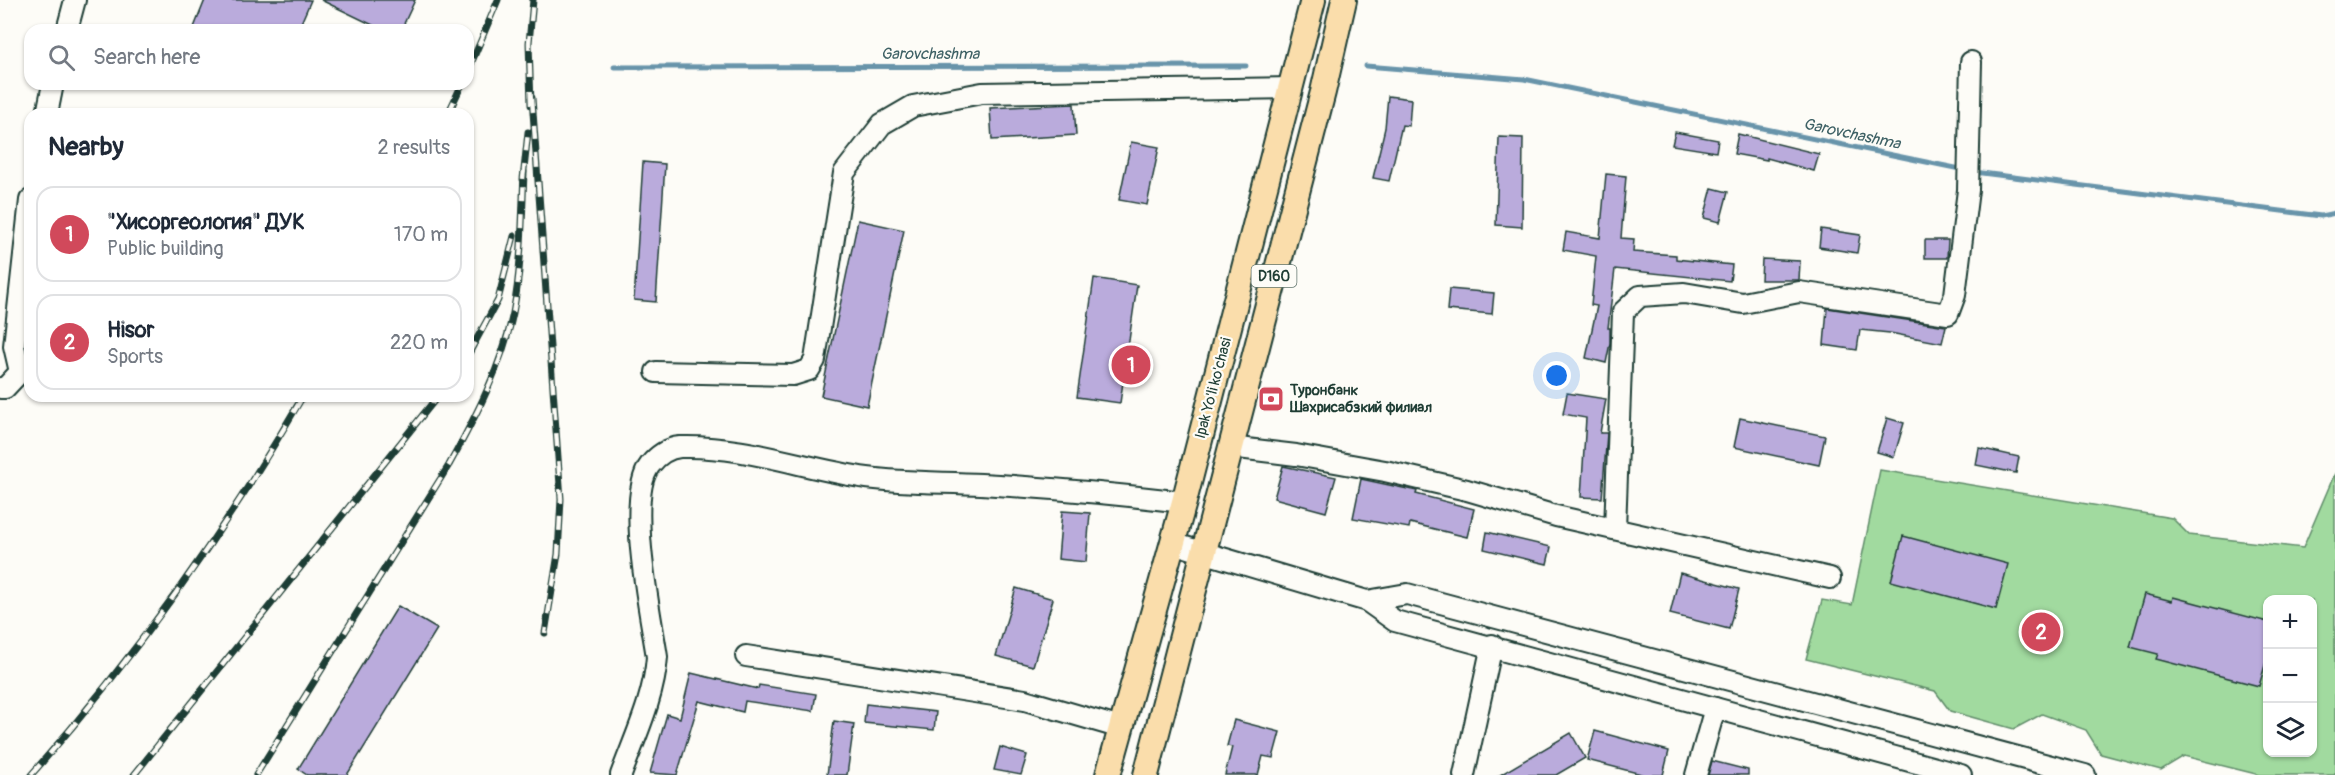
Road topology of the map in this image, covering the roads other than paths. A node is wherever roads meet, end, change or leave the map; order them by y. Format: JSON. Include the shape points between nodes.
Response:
{"nodes":[{"id":1,"x":75,"y":0,"type":"edge"},
{"id":2,"x":1313,"y":0,"type":"edge"},
{"id":3,"x":1344,"y":0,"type":"edge"},
{"id":4,"x":69,"y":24,"type":"edge"},
{"id":5,"x":1971,"y":62,"type":"dead end"},
{"id":6,"x":1291,"y":87,"type":"junction"},
{"id":7,"x":52,"y":90,"type":"edge"},
{"id":8,"x":48,"y":108,"type":"edge"},
{"id":9,"x":24,"y":277,"type":"edge"},
{"id":10,"x":7,"y":347,"type":"edge"},
{"id":11,"x":656,"y":372,"type":"dead end"},
{"id":12,"x":0,"y":388,"type":"edge"},
{"id":13,"x":1230,"y":447,"type":"junction"},
{"id":14,"x":1184,"y":502,"type":"junction"},
{"id":15,"x":1615,"y":529,"type":"junction"},
{"id":16,"x":1172,"y":543,"type":"junction"},
{"id":17,"x":1205,"y":553,"type":"junction"},
{"id":18,"x":1830,"y":578,"type":"dead end"},
{"id":19,"x":1367,"y":601,"type":"junction"},
{"id":20,"x":1492,"y":645,"type":"junction"},
{"id":21,"x":746,"y":656,"type":"dead end"},
{"id":22,"x":1715,"y":708,"type":"junction"},
{"id":23,"x":1121,"y":728,"type":"junction"},
{"id":24,"x":621,"y":775,"type":"edge"},
{"id":25,"x":1108,"y":775,"type":"edge"},
{"id":26,"x":1146,"y":775,"type":"edge"},
{"id":27,"x":1464,"y":775,"type":"edge"},
{"id":28,"x":1696,"y":775,"type":"edge"},
{"id":29,"x":1961,"y":775,"type":"edge"},
{"id":30,"x":2085,"y":775,"type":"edge"}],
"edges":[{"from":1,"to":4,"type":"street"},
{"from":2,"to":6,"type":"main road","name":"Ipak Yo'li ko'chasi","number":"D160"},
{"from":3,"to":13,"type":"main road","name":"Ipak Yo'li ko'chasi","number":"D160"},
{"from":5,"to":15,"type":"street","via":[[1968,190],[1955,295],[1948,314],[1798,292],[1743,303],[1684,294],[1640,296],[1623,312]]},
{"from":6,"to":11,"type":"street","via":[[982,93],[913,106],[882,124],[844,173],[815,360],[809,370],[793,375]]},
{"from":6,"to":14,"type":"main road","name":"Ipak Yo'li ko'chasi","number":"D160"},
{"from":7,"to":8,"type":"street"},
{"from":9,"to":10,"type":"street"},
{"from":10,"to":12,"type":"street","via":[[20,372],[5,388]]},
{"from":13,"to":15,"type":"street","via":[[1385,471]]},
{"from":13,"to":17,"type":"main road","name":"Ipak Yo'li ko'chasi","number":"D160"},
{"from":14,"to":16,"type":"main road","name":"Ipak Yo'li ko'chasi","number":"D160"},
{"from":14,"to":24,"type":"street","via":[[1083,490],[868,478],[719,448],[677,447],[661,454],[649,466],[642,482],[640,511],[642,564],[656,670]]},
{"from":15,"to":18,"type":"street"},
{"from":16,"to":17,"type":"street"},
{"from":16,"to":23,"type":"main road","name":"Ipak Yo'li ko'chasi","number":"D160"},
{"from":17,"to":19,"type":"street"},
{"from":17,"to":26,"type":"main road","name":"Ipak Yo'li ko'chasi","number":"D160"},
{"from":19,"to":20,"type":"street","via":[[1395,621]]},
{"from":19,"to":30,"type":"street","via":[[1407,594]]},
{"from":20,"to":22,"type":"street"},
{"from":20,"to":27,"type":"street"},
{"from":21,"to":23,"type":"street","via":[[1025,700]]},
{"from":22,"to":28,"type":"street"},
{"from":22,"to":29,"type":"street"},
{"from":23,"to":25,"type":"main road","name":"Ipak Yo'li ko'chasi","number":"D160"}]}
